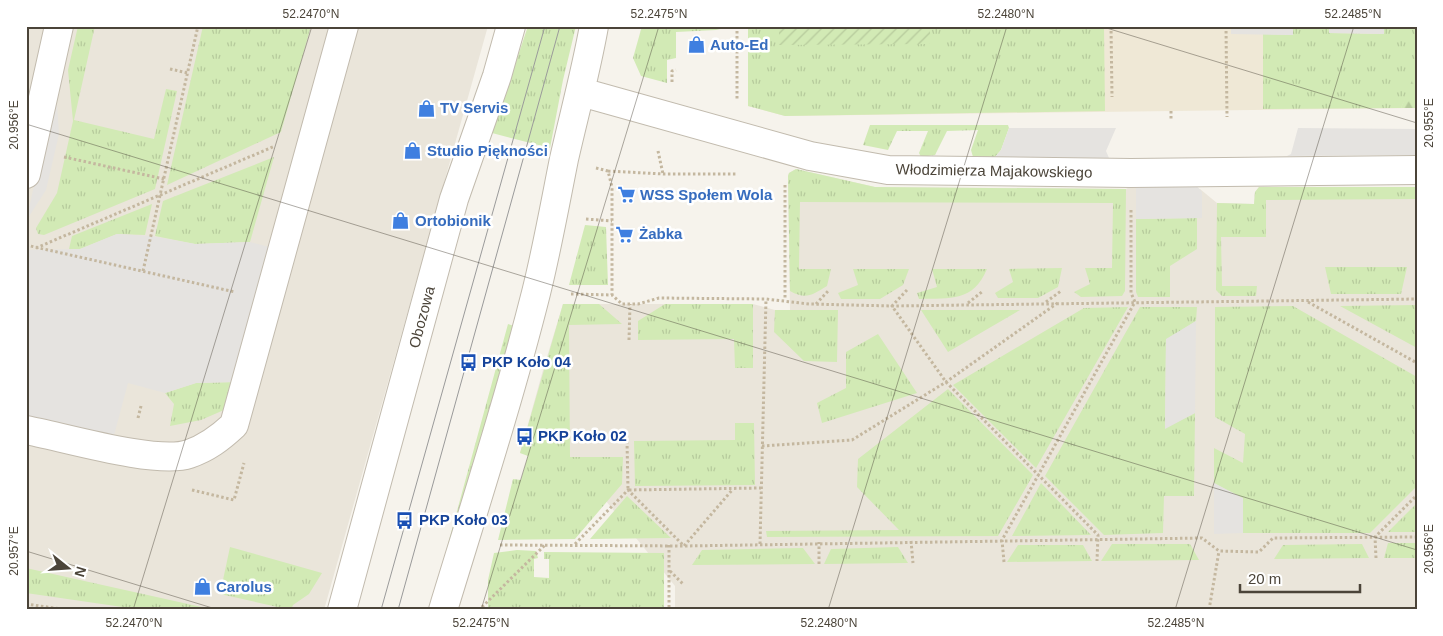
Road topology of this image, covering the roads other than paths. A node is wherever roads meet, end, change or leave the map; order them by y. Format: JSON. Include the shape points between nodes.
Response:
{"nodes":[{"id":1,"x":60,"y":26,"type":"edge"},
{"id":2,"x":344,"y":26,"type":"edge"},
{"id":3,"x":511,"y":26,"type":"edge"},
{"id":4,"x":594,"y":26,"type":"edge"},
{"id":5,"x":581,"y":92,"type":"junction"},
{"id":6,"x":1417,"y":170,"type":"edge"},
{"id":7,"x":26,"y":174,"type":"edge"},
{"id":8,"x":26,"y":430,"type":"edge"},
{"id":9,"x":342,"y":610,"type":"edge"},
{"id":10,"x":443,"y":610,"type":"edge"}],
"edges":[{"from":1,"to":7,"type":"street"},
{"from":2,"to":8,"type":"street","via":[[234,425],[217,441],[187,455],[155,457]]},
{"from":3,"to":9,"type":"street","name":"Obozowa","via":[[454,199]]},
{"from":4,"to":5,"type":"street"},
{"from":5,"to":6,"type":"street","name":"Włodzimierza Majakowskiego","via":[[784,148],[888,170],[1131,173]]},
{"from":5,"to":10,"type":"street","via":[[535,295]]}]}
